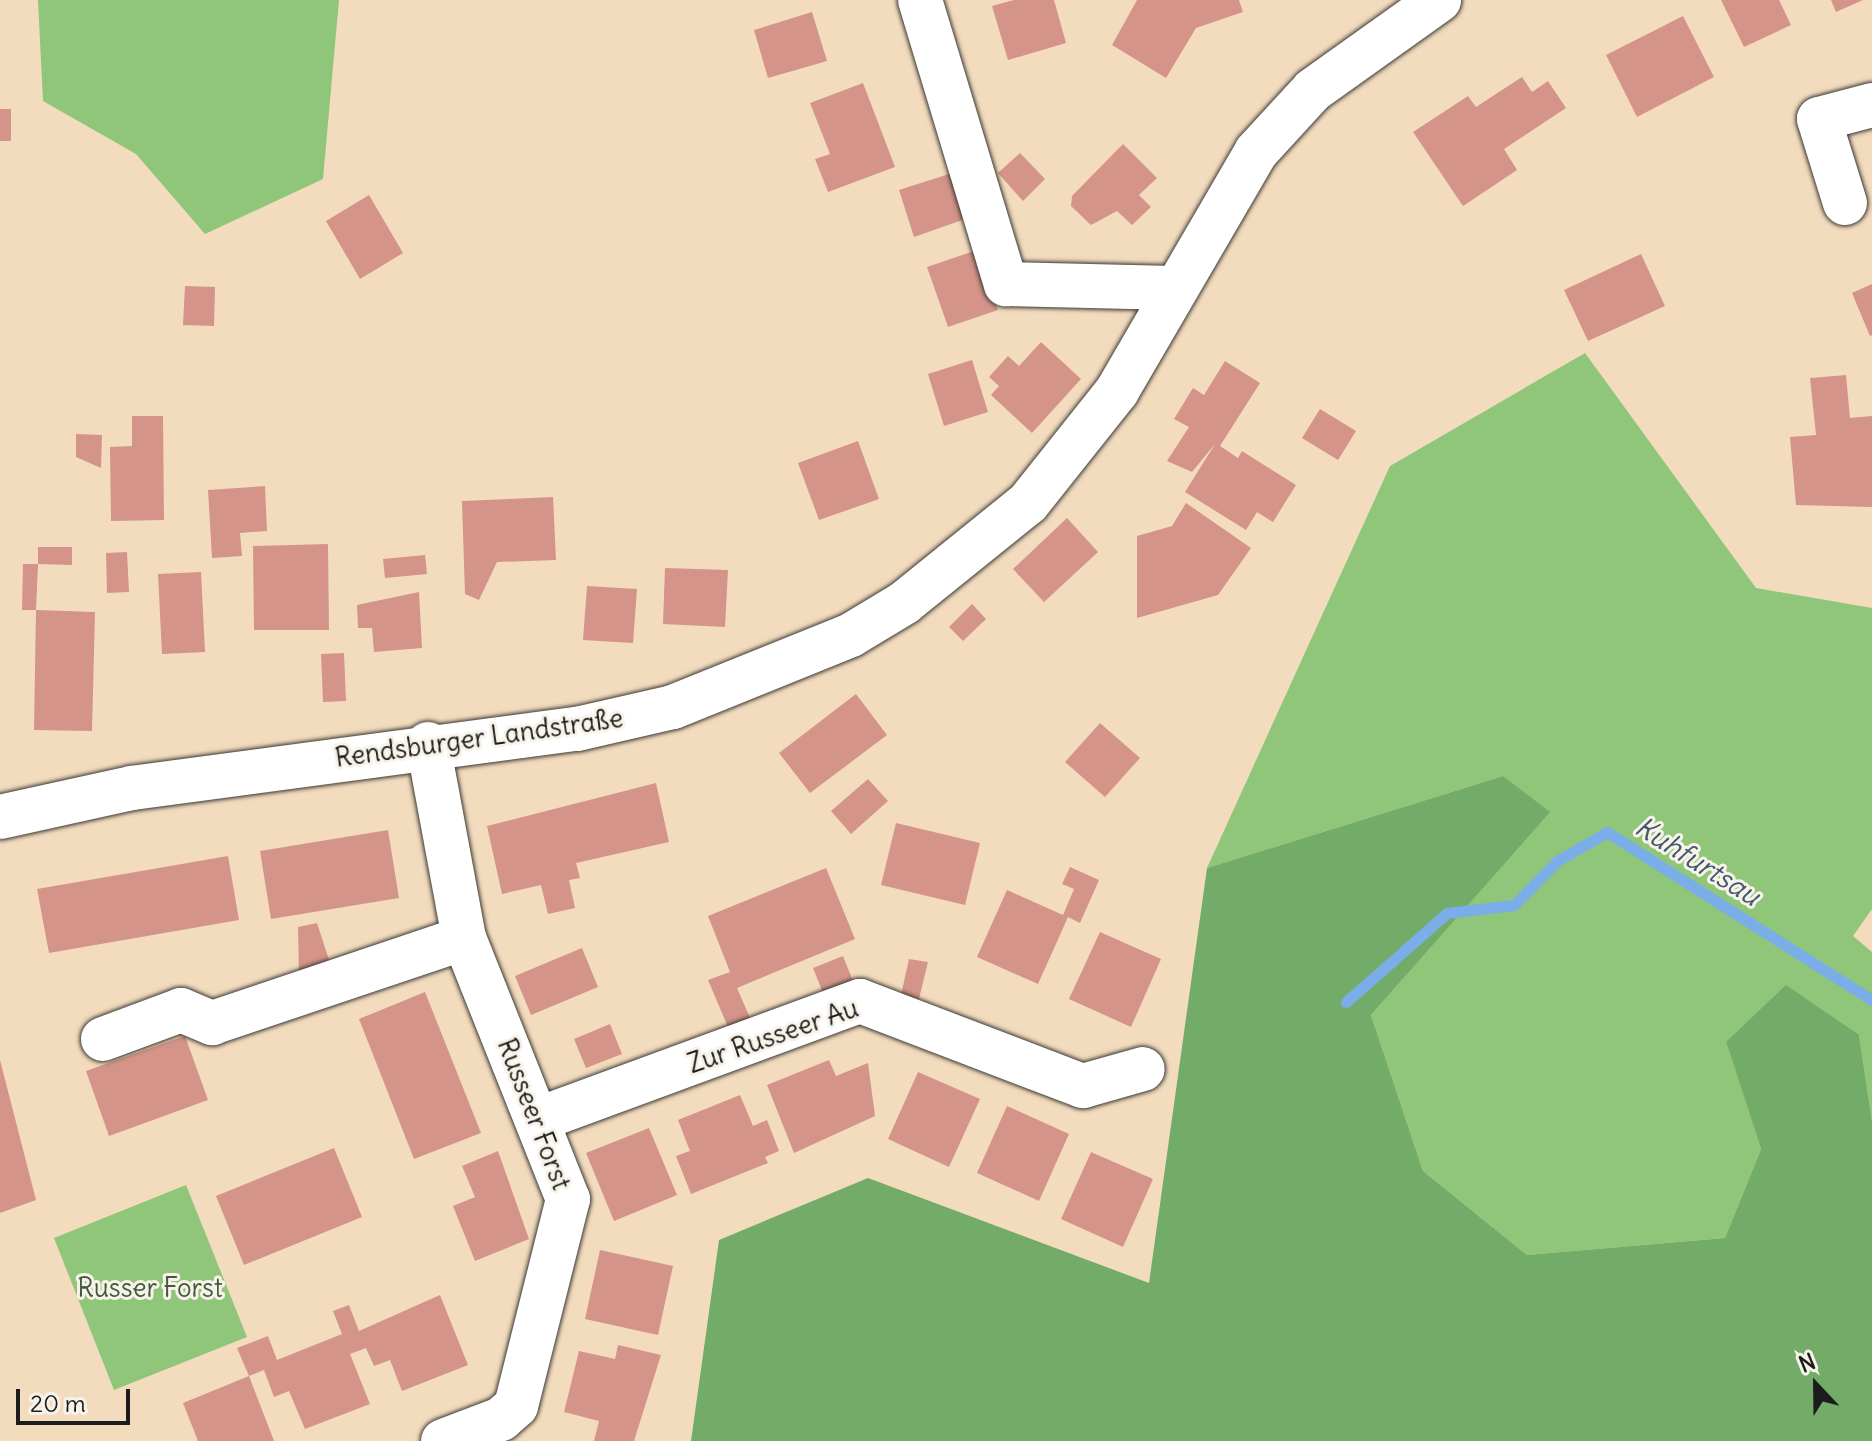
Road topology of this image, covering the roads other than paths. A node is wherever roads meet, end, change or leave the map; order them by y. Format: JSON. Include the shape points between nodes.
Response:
{"nodes":[{"id":1,"x":920,"y":0,"type":"edge"},
{"id":2,"x":1439,"y":0,"type":"edge"},
{"id":3,"x":1872,"y":105,"type":"edge"},
{"id":4,"x":1845,"y":203,"type":"dead end"},
{"id":5,"x":1173,"y":288,"type":"junction"},
{"id":6,"x":428,"y":744,"type":"junction"},
{"id":7,"x":0,"y":817,"type":"edge"},
{"id":8,"x":464,"y":938,"type":"junction"},
{"id":9,"x":103,"y":1039,"type":"dead end"},
{"id":10,"x":1143,"y":1069,"type":"dead end"},
{"id":11,"x":539,"y":1119,"type":"junction"},
{"id":12,"x":443,"y":1441,"type":"edge"}],
"edges":[{"from":1,"to":5,"type":"street","via":[[1006,284]]},
{"from":2,"to":5,"type":"street","name":"Rendsburger Landstraße","via":[[1313,90],[1256,152]]},
{"from":3,"to":4,"type":"street","via":[[1819,119]]},
{"from":5,"to":6,"type":"street","name":"Rendsburger Landstraße","via":[[1089,434],[1028,503],[904,603],[773,671],[673,707],[577,729]]},
{"from":6,"to":7,"type":"street","name":"Rendsburger Landstraße","via":[[132,788]]},
{"from":6,"to":8,"type":"street","name":"Russeer Forst"},
{"from":8,"to":9,"type":"street","via":[[212,1023],[181,1010]]},
{"from":8,"to":11,"type":"street","name":"Russeer Forst"},
{"from":10,"to":11,"type":"street","name":"Zur Russeer Au","via":[[1083,1086],[860,1001]]},
{"from":11,"to":12,"type":"street","name":"Russeer Forst","via":[[568,1199],[525,1388],[501,1419]]}]}
